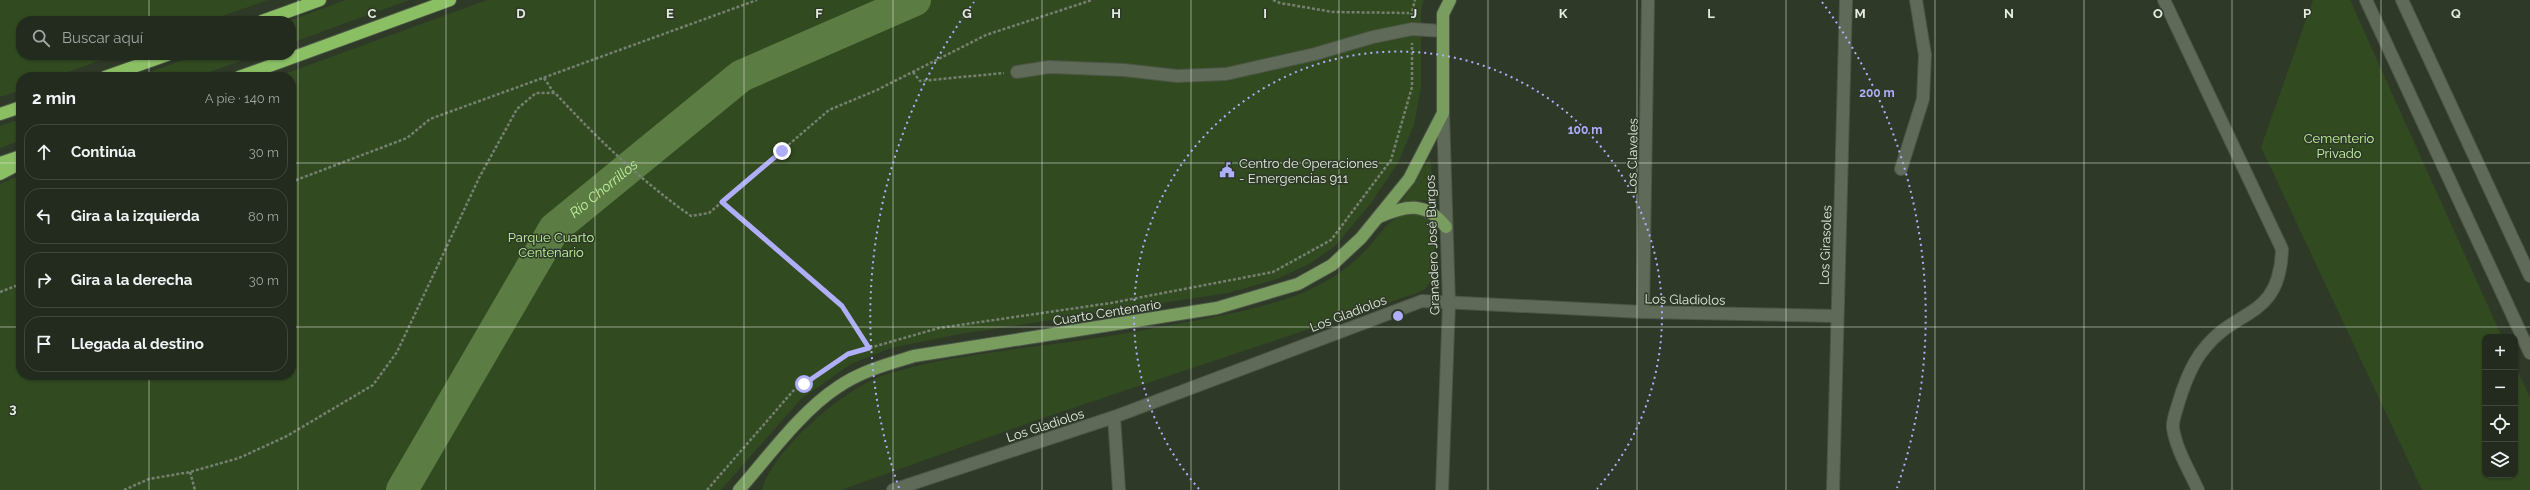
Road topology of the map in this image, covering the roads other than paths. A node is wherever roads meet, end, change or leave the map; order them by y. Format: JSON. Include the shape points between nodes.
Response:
{"nodes":[{"id":1,"x":320,"y":0,"type":"edge"},
{"id":2,"x":450,"y":0,"type":"edge"},
{"id":3,"x":1450,"y":0,"type":"edge"},
{"id":4,"x":1648,"y":0,"type":"edge"},
{"id":5,"x":1846,"y":0,"type":"edge"},
{"id":6,"x":1916,"y":0,"type":"edge"},
{"id":7,"x":2164,"y":0,"type":"edge"},
{"id":8,"x":2366,"y":0,"type":"edge"},
{"id":9,"x":2402,"y":0,"type":"edge"},
{"id":10,"x":276,"y":16,"type":"edge"},
{"id":11,"x":1442,"y":31,"type":"junction"},
{"id":12,"x":296,"y":56,"type":"edge"},
{"id":13,"x":153,"y":60,"type":"edge"},
{"id":14,"x":286,"y":60,"type":"edge"},
{"id":15,"x":119,"y":72,"type":"edge"},
{"id":16,"x":253,"y":72,"type":"edge"},
{"id":17,"x":1017,"y":72,"type":"road end"},
{"id":18,"x":16,"y":109,"type":"edge"},
{"id":19,"x":1443,"y":113,"type":"junction"},
{"id":20,"x":0,"y":114,"type":"edge"},
{"id":21,"x":16,"y":158,"type":"edge"},
{"id":22,"x":0,"y":163,"type":"edge"},
{"id":23,"x":16,"y":166,"type":"edge"},
{"id":24,"x":1901,"y":169,"type":"dead end"},
{"id":25,"x":0,"y":174,"type":"edge"},
{"id":26,"x":1378,"y":218,"type":"junction"},
{"id":27,"x":1446,"y":227,"type":"junction"},
{"id":28,"x":2530,"y":276,"type":"edge"},
{"id":29,"x":1449,"y":304,"type":"junction"},
{"id":30,"x":1643,"y":312,"type":"junction"},
{"id":31,"x":1837,"y":316,"type":"junction"},
{"id":32,"x":2530,"y":353,"type":"edge"},
{"id":33,"x":1114,"y":417,"type":"junction"},
{"id":34,"x":915,"y":487,"type":"edge"},
{"id":35,"x":739,"y":490,"type":"edge"},
{"id":36,"x":893,"y":490,"type":"edge"},
{"id":37,"x":1119,"y":490,"type":"edge"},
{"id":38,"x":1442,"y":490,"type":"edge"},
{"id":39,"x":1833,"y":490,"type":"edge"},
{"id":40,"x":2198,"y":490,"type":"edge"}],
"edges":[{"from":1,"to":10,"type":"highway"},
{"from":2,"to":12,"type":"highway"},
{"from":3,"to":11,"type":"main road","name":"Granadero José Burgos","via":[[1443,14]]},
{"from":4,"to":30,"type":"street","name":"Los Claveles"},
{"from":5,"to":31,"type":"street","name":"Los Girasoles"},
{"from":6,"to":24,"type":"street","via":[[1925,55],[1923,99]]},
{"from":7,"to":40,"type":"street","via":[[2282,249],[2282,271],[2260,307],[2222,331],[2203,349],[2182,391],[2173,426],[2181,454]]},
{"from":8,"to":32,"type":"street"},
{"from":9,"to":28,"type":"street"},
{"from":11,"to":17,"type":"street","via":[[1412,29],[1226,74],[1177,76],[1124,70],[1049,67]]},
{"from":11,"to":19,"type":"main road","name":"Granadero José Burgos"},
{"from":13,"to":15,"type":"highway"},
{"from":14,"to":16,"type":"highway"},
{"from":18,"to":20,"type":"highway"},
{"from":19,"to":26,"type":"main road","name":"Cuarto Centenario","via":[[1408,179]]},
{"from":19,"to":27,"type":"street","name":"Granadero José Burgos"},
{"from":21,"to":22,"type":"highway"},
{"from":23,"to":25,"type":"highway"},
{"from":26,"to":27,"type":"main road","via":[[1404,208],[1419,208],[1432,212]]},
{"from":26,"to":35,"type":"main road","name":"Cuarto Centenario","via":[[1332,266],[1298,284],[1263,296],[1217,308],[914,356],[868,370],[837,387],[805,415]]},
{"from":27,"to":29,"type":"street","name":"Granadero José Burgos"},
{"from":29,"to":30,"type":"street","name":"Los Gladiolos"},
{"from":29,"to":33,"type":"street","name":"Los Gladiolos","via":[[1422,301]]},
{"from":29,"to":38,"type":"street","name":"Granadero José Burgos"},
{"from":30,"to":31,"type":"street","name":"Los Gladiolos"},
{"from":31,"to":39,"type":"street","name":"Los Girasoles"},
{"from":33,"to":34,"type":"street","name":"Los Gladiolos"},
{"from":33,"to":37,"type":"street"},
{"from":34,"to":36,"type":"street","name":"Los Gladiolos"}]}
